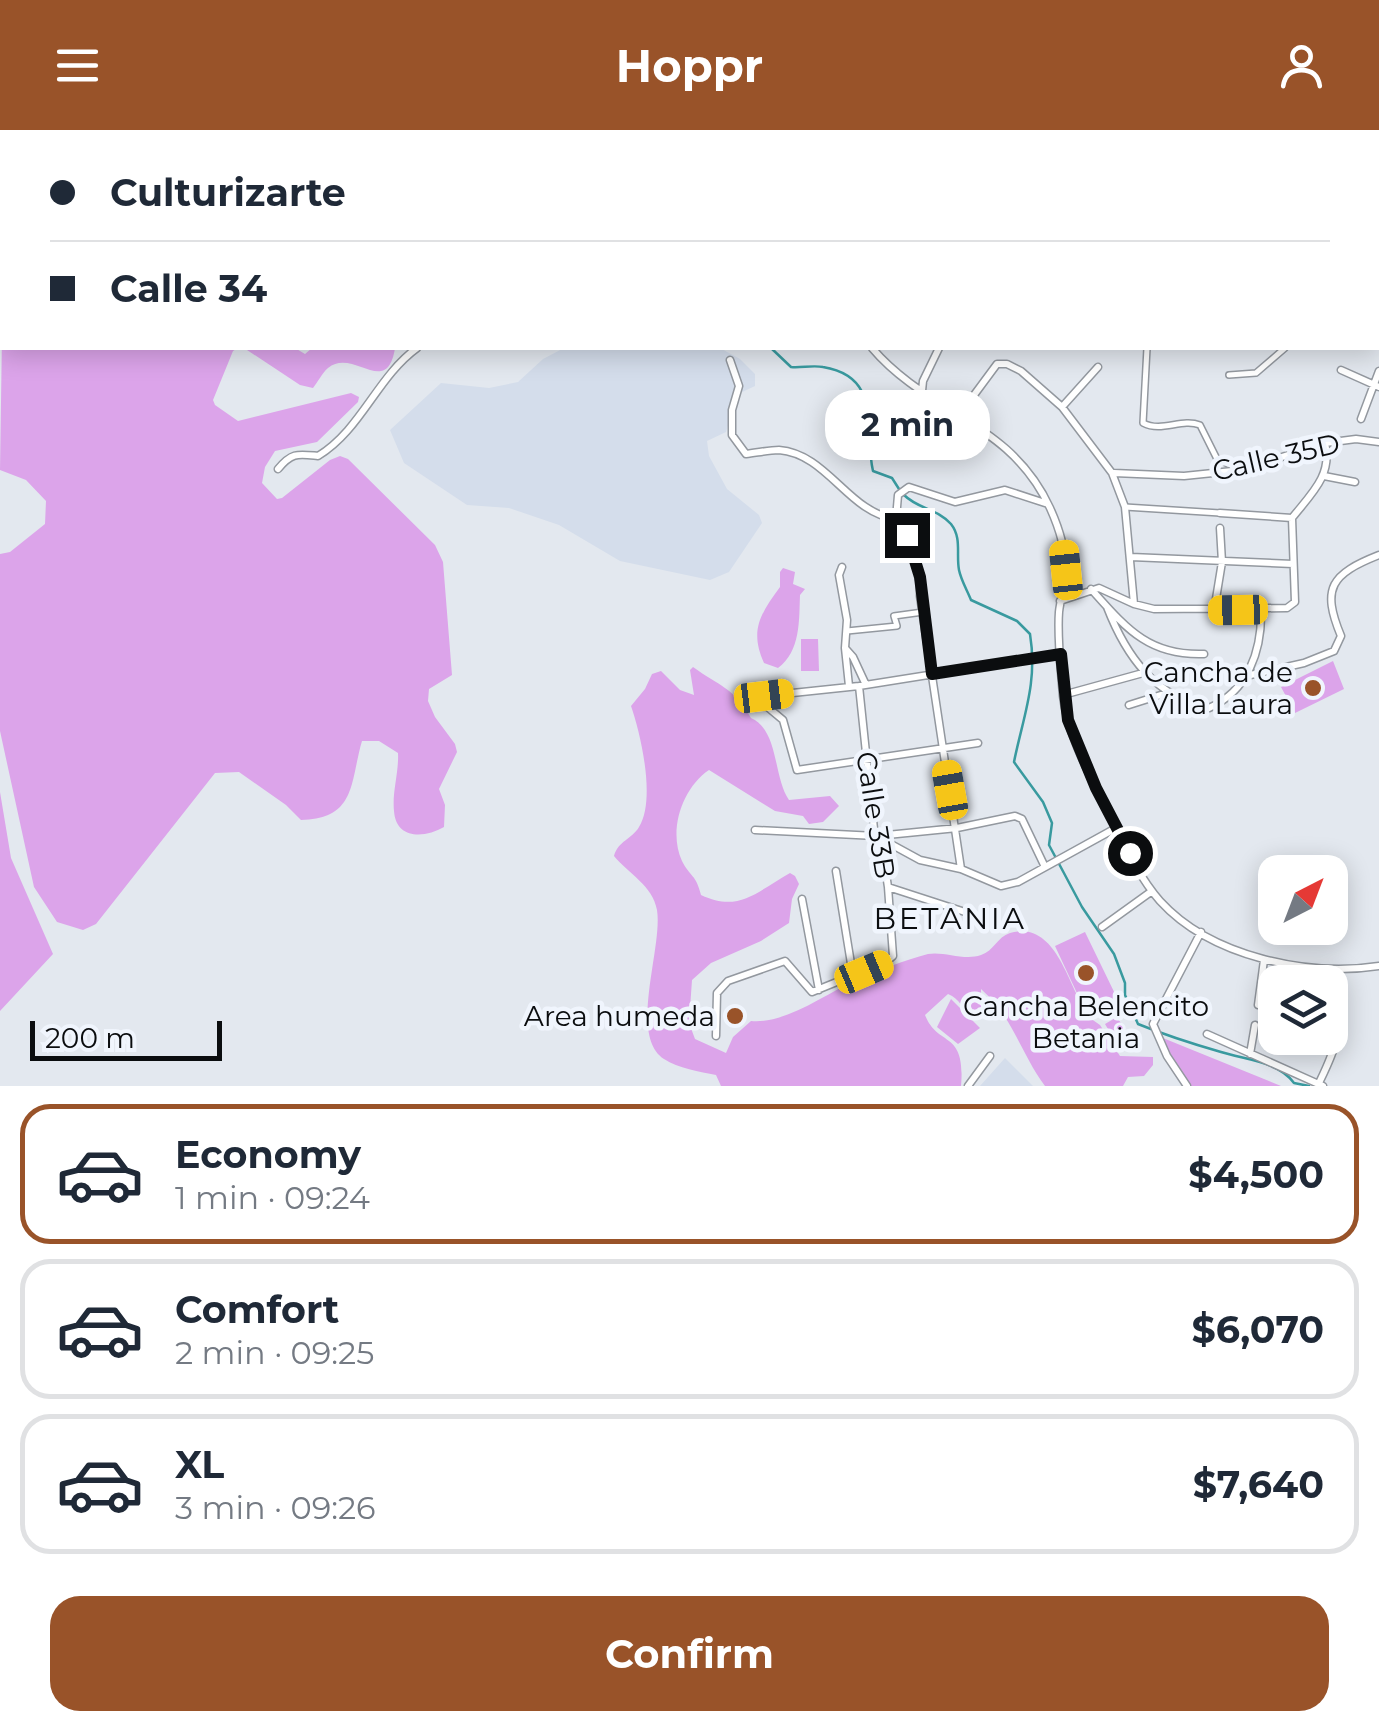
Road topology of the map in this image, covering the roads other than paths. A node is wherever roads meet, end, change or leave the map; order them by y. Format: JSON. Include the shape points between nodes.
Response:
{"nodes":[{"id":1,"x":414,"y":350,"type":"edge"},
{"id":2,"x":874,"y":350,"type":"edge"},
{"id":3,"x":937,"y":350,"type":"edge"},
{"id":4,"x":1147,"y":350,"type":"edge"},
{"id":5,"x":1283,"y":350,"type":"edge"},
{"id":6,"x":730,"y":360,"type":"dead end"},
{"id":7,"x":1098,"y":367,"type":"dead end"},
{"id":8,"x":1342,"y":370,"type":"dead end"},
{"id":9,"x":1379,"y":371,"type":"edge"},
{"id":10,"x":1229,"y":375,"type":"dead end"},
{"id":11,"x":1376,"y":385,"type":"edge"},
{"id":12,"x":922,"y":392,"type":"junction"},
{"id":13,"x":1062,"y":407,"type":"junction"},
{"id":14,"x":960,"y":414,"type":"junction"},
{"id":15,"x":1361,"y":419,"type":"dead end"},
{"id":16,"x":1379,"y":442,"type":"edge"},
{"id":17,"x":1325,"y":443,"type":"junction"},
{"id":18,"x":278,"y":469,"type":"dead end"},
{"id":19,"x":1242,"y":470,"type":"junction"},
{"id":20,"x":1112,"y":473,"type":"junction"},
{"id":21,"x":1324,"y":476,"type":"junction"},
{"id":22,"x":1355,"y":482,"type":"dead end"},
{"id":23,"x":1048,"y":504,"type":"junction"},
{"id":24,"x":1125,"y":507,"type":"junction"},
{"id":25,"x":1220,"y":513,"type":"joint"},
{"id":26,"x":1292,"y":518,"type":"junction"},
{"id":27,"x":896,"y":519,"type":"junction"},
{"id":28,"x":1220,"y":528,"type":"dead end"},
{"id":29,"x":1379,"y":555,"type":"edge"},
{"id":30,"x":1131,"y":557,"type":"junction"},
{"id":31,"x":1222,"y":562,"type":"junction"},
{"id":32,"x":1293,"y":564,"type":"junction"},
{"id":33,"x":842,"y":566,"type":"dead end"},
{"id":34,"x":1092,"y":588,"type":"junction"},
{"id":35,"x":1060,"y":601,"type":"junction"},
{"id":36,"x":1134,"y":604,"type":"junction"},
{"id":37,"x":1108,"y":607,"type":"junction"},
{"id":38,"x":1261,"y":610,"type":"junction"},
{"id":39,"x":1214,"y":611,"type":"junction"},
{"id":40,"x":923,"y":612,"type":"junction"},
{"id":41,"x":847,"y":631,"type":"junction"},
{"id":42,"x":845,"y":648,"type":"junction"},
{"id":43,"x":1061,"y":654,"type":"junction"},
{"id":44,"x":1204,"y":654,"type":"dead end"},
{"id":45,"x":1143,"y":673,"type":"junction"},
{"id":46,"x":932,"y":674,"type":"junction"},
{"id":47,"x":1246,"y":676,"type":"junction"},
{"id":48,"x":863,"y":685,"type":"junction"},
{"id":49,"x":849,"y":686,"type":"junction"},
{"id":50,"x":1168,"y":692,"type":"junction"},
{"id":51,"x":1063,"y":695,"type":"junction"},
{"id":52,"x":1129,"y":705,"type":"dead end"},
{"id":53,"x":978,"y":744,"type":"dead end"},
{"id":54,"x":943,"y":751,"type":"junction"},
{"id":55,"x":866,"y":762,"type":"junction"},
{"id":56,"x":957,"y":828,"type":"junction"},
{"id":57,"x":1116,"y":828,"type":"junction"},
{"id":58,"x":755,"y":830,"type":"dead end"},
{"id":59,"x":876,"y":836,"type":"junction"},
{"id":60,"x":1051,"y":863,"type":"junction"},
{"id":61,"x":960,"y":868,"type":"junction"},
{"id":62,"x":836,"y":872,"type":"dead end"},
{"id":63,"x":888,"y":888,"type":"junction"},
{"id":64,"x":1152,"y":891,"type":"junction"},
{"id":65,"x":802,"y":899,"type":"dead end"},
{"id":66,"x":965,"y":912,"type":"dead end"},
{"id":67,"x":1102,"y":928,"type":"dead end"},
{"id":68,"x":1201,"y":932,"type":"junction"},
{"id":69,"x":1264,"y":960,"type":"junction"},
{"id":70,"x":1263,"y":965,"type":"edge"},
{"id":71,"x":1298,"y":965,"type":"edge"},
{"id":72,"x":1379,"y":966,"type":"edge"},
{"id":73,"x":1348,"y":969,"type":"edge"},
{"id":74,"x":854,"y":976,"type":"junction"},
{"id":75,"x":819,"y":990,"type":"junction"},
{"id":76,"x":1255,"y":1024,"type":"dead end"},
{"id":77,"x":1208,"y":1034,"type":"dead end"},
{"id":78,"x":716,"y":1036,"type":"dead end"},
{"id":79,"x":1250,"y":1054,"type":"junction"},
{"id":80,"x":1333,"y":1055,"type":"edge"},
{"id":81,"x":990,"y":1056,"type":"dead end"},
{"id":82,"x":1321,"y":1085,"type":"edge"},
{"id":83,"x":968,"y":1086,"type":"edge"},
{"id":84,"x":1187,"y":1086,"type":"edge"}],
"edges":[{"from":1,"to":18,"type":"street","via":[[326,451],[289,456]]},
{"from":2,"to":12,"type":"street"},
{"from":3,"to":12,"type":"street"},
{"from":4,"to":19,"type":"street","via":[[1143,423],[1200,424],[1218,458]]},
{"from":5,"to":10,"type":"street","via":[[1256,373]]},
{"from":6,"to":27,"type":"street","via":[[739,386],[732,435],[746,454],[778,450],[800,456],[875,514]]},
{"from":7,"to":13,"type":"street"},
{"from":8,"to":11,"type":"street"},
{"from":9,"to":11,"type":"street"},
{"from":11,"to":15,"type":"street"},
{"from":12,"to":14,"type":"street"},
{"from":13,"to":14,"type":"street","via":[[1022,370],[997,364]]},
{"from":13,"to":20,"type":"street"},
{"from":14,"to":23,"type":"street","via":[[1013,455]]},
{"from":16,"to":17,"type":"street","name":"Calle 35D"},
{"from":17,"to":19,"type":"street","name":"Calle 35D"},
{"from":17,"to":21,"type":"street"},
{"from":19,"to":20,"type":"street","name":"Calle 35D"},
{"from":20,"to":24,"type":"street"},
{"from":21,"to":22,"type":"street"},
{"from":21,"to":26,"type":"street"},
{"from":23,"to":27,"type":"street","via":[[1004,490],[955,502],[908,487],[898,495]]},
{"from":23,"to":35,"type":"street","via":[[1064,549]]},
{"from":24,"to":25,"type":"street"},
{"from":24,"to":30,"type":"street"},
{"from":25,"to":26,"type":"street"},
{"from":26,"to":32,"type":"street"},
{"from":27,"to":40,"type":"street","via":[[916,558]]},
{"from":28,"to":31,"type":"street"},
{"from":29,"to":47,"type":"street","via":[[1349,569],[1330,594],[1341,636],[1334,651]]},
{"from":30,"to":31,"type":"street"},
{"from":30,"to":36,"type":"street"},
{"from":31,"to":32,"type":"street"},
{"from":31,"to":39,"type":"street"},
{"from":32,"to":38,"type":"street","via":[[1296,602]]},
{"from":33,"to":41,"type":"street"},
{"from":34,"to":35,"type":"street"},
{"from":34,"to":36,"type":"street"},
{"from":34,"to":37,"type":"street"},
{"from":35,"to":43,"type":"street"},
{"from":36,"to":39,"type":"street"},
{"from":37,"to":44,"type":"street","via":[[1158,649]]},
{"from":37,"to":45,"type":"street"},
{"from":38,"to":39,"type":"street"},
{"from":38,"to":47,"type":"street","via":[[1260,638]]},
{"from":40,"to":41,"type":"street","via":[[894,616],[897,626]]},
{"from":40,"to":46,"type":"street"},
{"from":41,"to":42,"type":"street"},
{"from":42,"to":48,"type":"street"},
{"from":42,"to":49,"type":"street"},
{"from":43,"to":46,"type":"street"},
{"from":43,"to":51,"type":"street"},
{"from":45,"to":50,"type":"street"},
{"from":45,"to":51,"type":"street"},
{"from":46,"to":48,"type":"street"},
{"from":46,"to":54,"type":"street"},
{"from":47,"to":50,"type":"street","via":[[1236,692],[1209,708]]},
{"from":48,"to":49,"type":"street"},
{"from":48,"to":55,"type":"street","name":"Calle 33B"},
{"from":49,"to":55,"type":"street","via":[[764,696],[760,702],[782,720],[797,770]]},
{"from":50,"to":52,"type":"street"},
{"from":51,"to":57,"type":"street"},
{"from":53,"to":54,"type":"street"},
{"from":54,"to":55,"type":"street"},
{"from":54,"to":56,"type":"street"},
{"from":55,"to":59,"type":"street","name":"Calle 33B"},
{"from":56,"to":59,"type":"street"},
{"from":56,"to":60,"type":"street","via":[[1015,816]]},
{"from":56,"to":61,"type":"street"},
{"from":57,"to":60,"type":"street"},
{"from":57,"to":64,"type":"street"},
{"from":58,"to":59,"type":"street"},
{"from":59,"to":61,"type":"street","via":[[920,860]]},
{"from":59,"to":63,"type":"street","name":"Calle 33B"},
{"from":60,"to":61,"type":"street","via":[[1001,886]]},
{"from":62,"to":74,"type":"street"},
{"from":63,"to":66,"type":"street"},
{"from":63,"to":74,"type":"street","name":"Calle 33B","via":[[893,956]]},
{"from":64,"to":67,"type":"street"},
{"from":64,"to":68,"type":"street"},
{"from":65,"to":75,"type":"street"},
{"from":68,"to":69,"type":"street"},
{"from":68,"to":84,"type":"street","via":[[1154,1017],[1156,1035]]},
{"from":69,"to":70,"type":"street"},
{"from":69,"to":71,"type":"street"},
{"from":72,"to":73,"type":"street"},
{"from":74,"to":75,"type":"street"},
{"from":75,"to":78,"type":"street","via":[[808,992],[785,961],[728,981],[717,993]]},
{"from":76,"to":79,"type":"street"},
{"from":77,"to":79,"type":"street"},
{"from":79,"to":82,"type":"street"},
{"from":80,"to":82,"type":"street"},
{"from":81,"to":83,"type":"street"}]}
